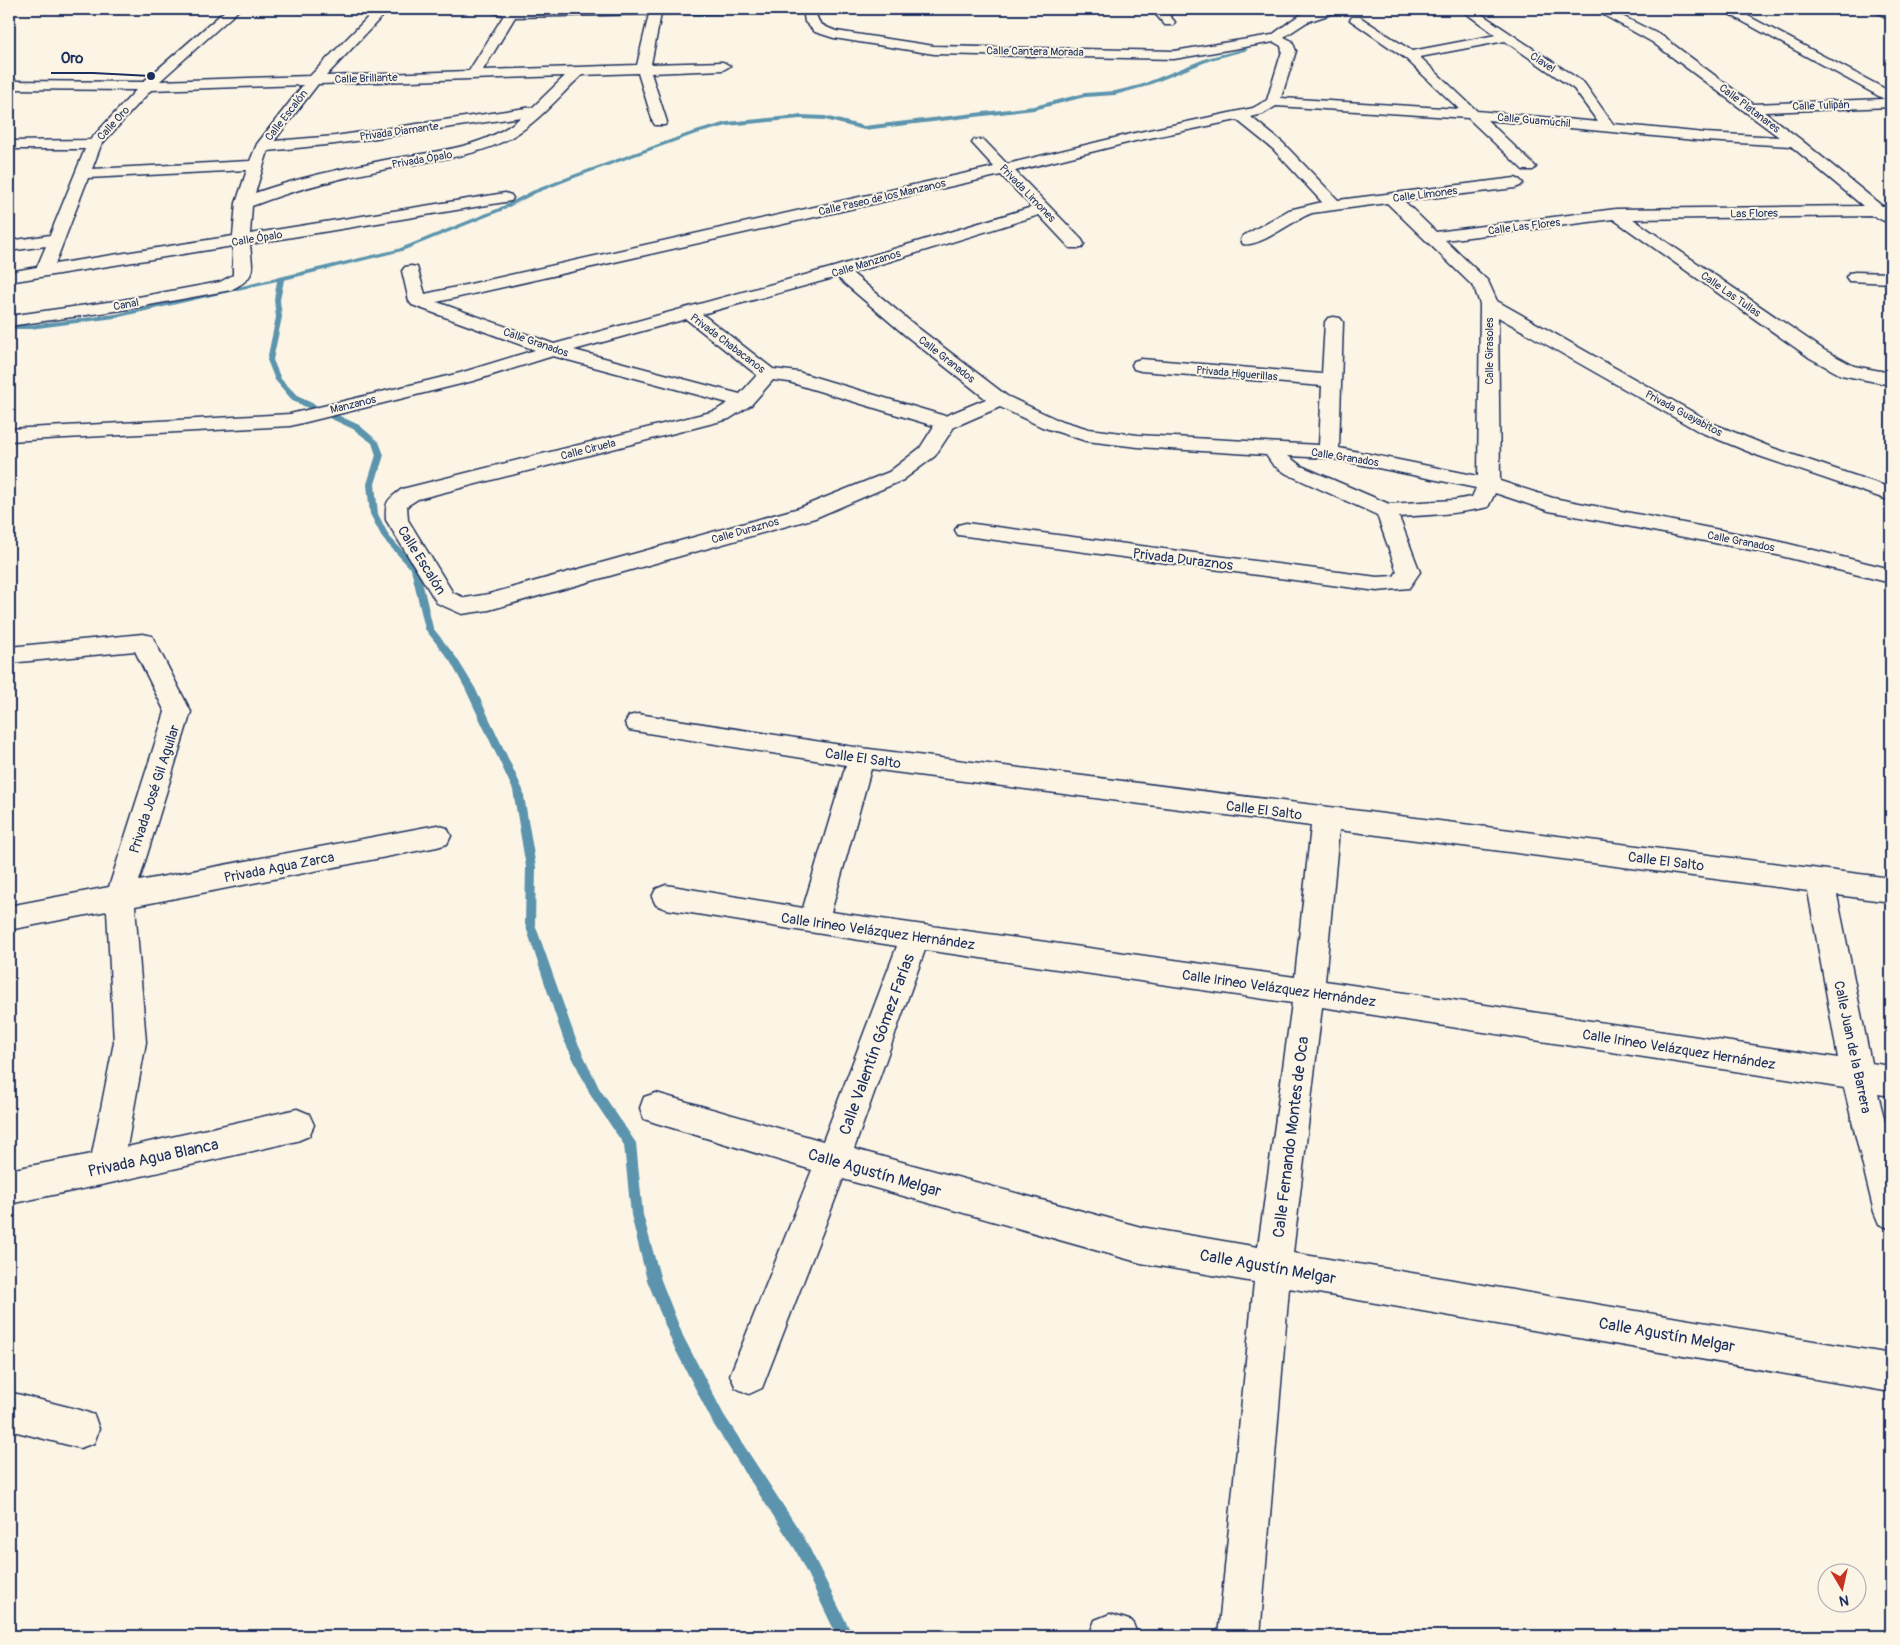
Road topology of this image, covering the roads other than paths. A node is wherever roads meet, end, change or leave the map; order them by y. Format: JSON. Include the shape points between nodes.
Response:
{"nodes":[{"id":1,"x":234,"y":9,"type":"edge"},
{"id":2,"x":383,"y":9,"type":"edge"},
{"id":3,"x":496,"y":9,"type":"edge"},
{"id":4,"x":726,"y":9,"type":"edge"},
{"id":5,"x":809,"y":9,"type":"edge"},
{"id":6,"x":1157,"y":9,"type":"edge"},
{"id":7,"x":1333,"y":9,"type":"edge"},
{"id":8,"x":1466,"y":9,"type":"edge"},
{"id":9,"x":1599,"y":9,"type":"edge"},
{"id":10,"x":1726,"y":9,"type":"edge"},
{"id":11,"x":1877,"y":9,"type":"edge"},
{"id":12,"x":656,"y":10,"type":"edge"},
{"id":13,"x":511,"y":13,"type":"junction"},
{"id":14,"x":1891,"y":16,"type":"edge"},
{"id":15,"x":1356,"y":20,"type":"dead end"},
{"id":16,"x":1169,"y":22,"type":"dead end"},
{"id":17,"x":1506,"y":37,"type":"junction"},
{"id":18,"x":1276,"y":38,"type":"junction"},
{"id":19,"x":1410,"y":55,"type":"junction"},
{"id":20,"x":723,"y":66,"type":"dead end"},
{"id":21,"x":643,"y":69,"type":"junction"},
{"id":22,"x":578,"y":71,"type":"junction"},
{"id":23,"x":473,"y":75,"type":"junction"},
{"id":24,"x":314,"y":80,"type":"junction"},
{"id":25,"x":9,"y":85,"type":"edge"},
{"id":26,"x":147,"y":86,"type":"junction"},
{"id":27,"x":1891,"y":97,"type":"edge"},
{"id":28,"x":1273,"y":102,"type":"junction"},
{"id":29,"x":1891,"y":103,"type":"edge"},
{"id":30,"x":1751,"y":108,"type":"junction"},
{"id":31,"x":534,"y":111,"type":"junction"},
{"id":32,"x":1474,"y":114,"type":"junction"},
{"id":33,"x":1241,"y":116,"type":"junction"},
{"id":34,"x":660,"y":122,"type":"dead end"},
{"id":35,"x":1608,"y":128,"type":"junction"},
{"id":36,"x":1795,"y":142,"type":"junction"},
{"id":37,"x":979,"y":143,"type":"dead end"},
{"id":38,"x":94,"y":144,"type":"junction"},
{"id":39,"x":9,"y":145,"type":"edge"},
{"id":40,"x":262,"y":146,"type":"junction"},
{"id":41,"x":256,"y":165,"type":"junction"},
{"id":42,"x":1528,"y":167,"type":"dead end"},
{"id":43,"x":1005,"y":169,"type":"junction"},
{"id":44,"x":82,"y":174,"type":"junction"},
{"id":45,"x":1515,"y":183,"type":"dead end"},
{"id":46,"x":505,"y":198,"type":"dead end"},
{"id":47,"x":1391,"y":198,"type":"junction"},
{"id":48,"x":244,"y":203,"type":"junction"},
{"id":49,"x":1334,"y":205,"type":"junction"},
{"id":50,"x":1043,"y":209,"type":"junction"},
{"id":51,"x":1885,"y":211,"type":"edge"},
{"id":52,"x":1616,"y":214,"type":"junction"},
{"id":53,"x":1891,"y":222,"type":"edge"},
{"id":54,"x":1432,"y":237,"type":"junction"},
{"id":55,"x":57,"y":239,"type":"junction"},
{"id":56,"x":1248,"y":240,"type":"dead end"},
{"id":57,"x":241,"y":241,"type":"junction"},
{"id":58,"x":1076,"y":244,"type":"dead end"},
{"id":59,"x":9,"y":246,"type":"edge"},
{"id":60,"x":411,"y":271,"type":"dead end"},
{"id":61,"x":840,"y":271,"type":"junction"},
{"id":62,"x":44,"y":272,"type":"junction"},
{"id":63,"x":9,"y":277,"type":"edge"},
{"id":64,"x":1855,"y":277,"type":"dead end"},
{"id":65,"x":241,"y":278,"type":"joint"},
{"id":66,"x":1891,"y":278,"type":"edge"},
{"id":67,"x":418,"y":301,"type":"junction"},
{"id":68,"x":1489,"y":304,"type":"junction"},
{"id":69,"x":688,"y":312,"type":"junction"},
{"id":70,"x":9,"y":321,"type":"edge"},
{"id":71,"x":1334,"y":322,"type":"dead end"},
{"id":72,"x":553,"y":350,"type":"junction"},
{"id":73,"x":1141,"y":365,"type":"dead end"},
{"id":74,"x":768,"y":374,"type":"junction"},
{"id":75,"x":1891,"y":379,"type":"edge"},
{"id":76,"x":1332,"y":381,"type":"junction"},
{"id":77,"x":744,"y":400,"type":"junction"},
{"id":78,"x":1000,"y":400,"type":"junction"},
{"id":79,"x":946,"y":424,"type":"junction"},
{"id":80,"x":10,"y":436,"type":"edge"},
{"id":81,"x":1274,"y":449,"type":"junction"},
{"id":82,"x":1329,"y":452,"type":"junction"},
{"id":83,"x":1489,"y":484,"type":"junction"},
{"id":84,"x":1891,"y":495,"type":"edge"},
{"id":85,"x":396,"y":504,"type":"joint"},
{"id":86,"x":1386,"y":511,"type":"junction"},
{"id":87,"x":966,"y":530,"type":"dead end"},
{"id":88,"x":1891,"y":576,"type":"edge"},
{"id":89,"x":462,"y":606,"type":"joint"},
{"id":90,"x":9,"y":654,"type":"edge"},
{"id":91,"x":638,"y":723,"type":"dead end"},
{"id":92,"x":862,"y":758,"type":"junction"},
{"id":93,"x":1326,"y":818,"type":"junction"},
{"id":94,"x":438,"y":836,"type":"dead end"},
{"id":95,"x":1820,"y":880,"type":"junction"},
{"id":96,"x":1891,"y":890,"type":"edge"},
{"id":97,"x":120,"y":897,"type":"junction"},
{"id":98,"x":666,"y":897,"type":"dead end"},
{"id":99,"x":9,"y":918,"type":"edge"},
{"id":100,"x":814,"y":922,"type":"junction"},
{"id":101,"x":915,"y":937,"type":"junction"},
{"id":102,"x":1309,"y":992,"type":"junction"},
{"id":103,"x":1857,"y":1076,"type":"junction"},
{"id":104,"x":1891,"y":1081,"type":"edge"},
{"id":105,"x":656,"y":1108,"type":"dead end"},
{"id":106,"x":296,"y":1125,"type":"dead end"},
{"id":107,"x":833,"y":1160,"type":"junction"},
{"id":108,"x":106,"y":1168,"type":"junction"},
{"id":109,"x":9,"y":1186,"type":"edge"},
{"id":110,"x":1891,"y":1212,"type":"edge"},
{"id":111,"x":1273,"y":1267,"type":"junction"},
{"id":112,"x":1891,"y":1373,"type":"edge"},
{"id":113,"x":750,"y":1374,"type":"dead end"},
{"id":114,"x":9,"y":1411,"type":"edge"},
{"id":115,"x":80,"y":1429,"type":"dead end"},
{"id":116,"x":1239,"y":1636,"type":"edge"}],
"edges":[{"from":1,"to":26,"type":"street","name":"Calle Oro"},
{"from":2,"to":24,"type":"street","name":"Calle Escalón"},
{"from":3,"to":13,"type":"street"},
{"from":4,"to":12,"type":"street"},
{"from":5,"to":18,"type":"street","name":"Calle Cantera Morada","via":[[811,22],[819,29],[834,34],[934,50],[1174,55]]},
{"from":6,"to":16,"type":"street"},
{"from":7,"to":18,"type":"street","via":[[1315,12],[1296,21]]},
{"from":8,"to":17,"type":"street","name":"Clavel"},
{"from":9,"to":30,"type":"street","name":"Calle Platanares","via":[[1657,39]]},
{"from":10,"to":27,"type":"street"},
{"from":11,"to":14,"type":"street"},
{"from":12,"to":13,"type":"street"},
{"from":12,"to":21,"type":"street"},
{"from":13,"to":23,"type":"street"},
{"from":15,"to":19,"type":"street"},
{"from":17,"to":19,"type":"street"},
{"from":17,"to":35,"type":"street","name":"Clavel","via":[[1579,86]]},
{"from":18,"to":28,"type":"street","via":[[1286,44],[1289,51]]},
{"from":19,"to":32,"type":"street"},
{"from":20,"to":21,"type":"street","name":"Calle Brillante"},
{"from":21,"to":22,"type":"street","name":"Calle Brillante"},
{"from":21,"to":34,"type":"street"},
{"from":22,"to":23,"type":"street","name":"Calle Brillante"},
{"from":22,"to":31,"type":"street","name":"Privada Ópalo"},
{"from":23,"to":24,"type":"street","name":"Calle Brillante"},
{"from":24,"to":26,"type":"street","name":"Calle Brillante"},
{"from":24,"to":40,"type":"street","name":"Calle Escalón"},
{"from":25,"to":26,"type":"street","name":"Calle Brillante"},
{"from":26,"to":38,"type":"street","name":"Calle Oro"},
{"from":28,"to":32,"type":"street","name":"Calle Guamúchil"},
{"from":28,"to":33,"type":"street","name":"Calle Paseo de los Manzanos"},
{"from":29,"to":30,"type":"street","name":"Calle Tulipán"},
{"from":30,"to":36,"type":"street","name":"Calle Platanares"},
{"from":31,"to":40,"type":"street","name":"Privada Diamante","via":[[335,140]]},
{"from":31,"to":48,"type":"street","name":"Privada Ópalo","via":[[516,128],[492,141],[459,152],[322,178],[270,192]]},
{"from":32,"to":35,"type":"street","name":"Calle Guamúchil"},
{"from":32,"to":42,"type":"street"},
{"from":33,"to":43,"type":"street","name":"Calle Paseo de los Manzanos","via":[[1135,137]]},
{"from":33,"to":49,"type":"street","via":[[1278,146]]},
{"from":35,"to":36,"type":"street","name":"Calle Guamúchil"},
{"from":36,"to":51,"type":"street","name":"Calle Platanares"},
{"from":37,"to":43,"type":"street","name":"Privada Limones"},
{"from":38,"to":39,"type":"street"},
{"from":38,"to":44,"type":"street","name":"Calle Oro"},
{"from":40,"to":41,"type":"street","name":"Calle Escalón"},
{"from":41,"to":44,"type":"street"},
{"from":41,"to":48,"type":"street","name":"Calle Escalón"},
{"from":43,"to":50,"type":"street","name":"Privada Limones"},
{"from":43,"to":67,"type":"street","name":"Calle Paseo de los Manzanos"},
{"from":44,"to":55,"type":"street","name":"Calle Oro"},
{"from":45,"to":47,"type":"street","name":"Calle Limones"},
{"from":46,"to":57,"type":"street","name":"Calle Ópalo"},
{"from":47,"to":49,"type":"street","name":"Calle Limones"},
{"from":47,"to":54,"type":"street","name":"Calle Girasoles"},
{"from":48,"to":57,"type":"street","name":"Calle Escalón"},
{"from":49,"to":56,"type":"street","via":[[1295,213]]},
{"from":50,"to":58,"type":"street","name":"Privada Limones"},
{"from":50,"to":61,"type":"street","name":"Calle Manzanos"},
{"from":51,"to":52,"type":"street","name":"Las Flores"},
{"from":51,"to":53,"type":"street","name":"Calle Platanares"},
{"from":52,"to":54,"type":"street","name":"Calle Las Flores"},
{"from":52,"to":75,"type":"street","name":"Calle Las Tullas","via":[[1817,354],[1848,371]]},
{"from":54,"to":68,"type":"street","name":"Calle Girasoles","via":[[1482,285]]},
{"from":55,"to":59,"type":"street"},
{"from":55,"to":62,"type":"street","name":"Calle Oro"},
{"from":57,"to":62,"type":"street","name":"Calle Ópalo"},
{"from":57,"to":65,"type":"street","name":"Calle Escalón"},
{"from":60,"to":67,"type":"street"},
{"from":61,"to":69,"type":"street","name":"Calle Manzanos"},
{"from":61,"to":78,"type":"street","name":"Calle Granados"},
{"from":62,"to":63,"type":"street","name":"Calle Ópalo"},
{"from":64,"to":66,"type":"street"},
{"from":65,"to":70,"type":"street","name":"Canal","via":[[225,286]]},
{"from":67,"to":72,"type":"street","name":"Calle Granados"},
{"from":68,"to":83,"type":"street","name":"Calle Girasoles"},
{"from":68,"to":84,"type":"street","name":"Privada Guayabitos","via":[[1707,428]]},
{"from":69,"to":72,"type":"street","name":"Manzanos"},
{"from":69,"to":74,"type":"street","name":"Privada Chabacanos"},
{"from":71,"to":76,"type":"street"},
{"from":72,"to":77,"type":"street","name":"Calle Granados"},
{"from":72,"to":80,"type":"street","name":"Manzanos","via":[[466,377],[290,420]]},
{"from":73,"to":76,"type":"street","name":"Privada Higuerillas"},
{"from":74,"to":77,"type":"street","name":"Calle Ciruela"},
{"from":74,"to":79,"type":"street","via":[[791,376]]},
{"from":76,"to":82,"type":"street"},
{"from":77,"to":85,"type":"street","name":"Calle Ciruela","via":[[722,415],[410,494]]},
{"from":78,"to":79,"type":"street"},
{"from":78,"to":81,"type":"street","name":"Calle Granados","via":[[1049,423],[1086,434],[1138,441]]},
{"from":79,"to":89,"type":"street","name":"Calle Duraznos","via":[[928,452],[896,476],[807,513],[489,602]]},
{"from":81,"to":82,"type":"street","name":"Calle Granados"},
{"from":81,"to":86,"type":"street","via":[[1280,461],[1294,470]]},
{"from":82,"to":83,"type":"street","name":"Calle Granados"},
{"from":83,"to":86,"type":"street","via":[[1480,502]]},
{"from":83,"to":88,"type":"street","name":"Calle Granados","via":[[1549,504],[1777,548]]},
{"from":85,"to":89,"type":"street","name":"Calle Escalón","via":[[397,520],[445,598]]},
{"from":86,"to":87,"type":"street","name":"Privada Duraznos","via":[[1409,572],[1401,583],[1377,584]]},
{"from":90,"to":97,"type":"street","name":"Privada José Gil Aguilar","via":[[143,642],[178,712]]},
{"from":91,"to":92,"type":"street","name":"Calle El Salto"},
{"from":92,"to":93,"type":"street","name":"Calle El Salto"},
{"from":92,"to":100,"type":"street"},
{"from":93,"to":95,"type":"street","name":"Calle El Salto"},
{"from":93,"to":102,"type":"street","name":"Calle Fernando Montes de Oca"},
{"from":94,"to":97,"type":"street","name":"Privada Agua Zarca"},
{"from":95,"to":96,"type":"street","name":"Calle El Salto"},
{"from":95,"to":103,"type":"street","name":"Calle Juan de la Barrera"},
{"from":97,"to":99,"type":"street","name":"Privada Agua Zarca"},
{"from":97,"to":108,"type":"street","via":[[130,1042]]},
{"from":98,"to":100,"type":"street","name":"Calle Irineo Velázquez Hernández"},
{"from":100,"to":101,"type":"street","name":"Calle Irineo Velázquez Hernández"},
{"from":101,"to":102,"type":"street","name":"Calle Irineo Velázquez Hernández"},
{"from":101,"to":107,"type":"street","name":"Calle Valentín Gómez Farías"},
{"from":102,"to":103,"type":"street","name":"Calle Irineo Velázquez Hernández"},
{"from":102,"to":111,"type":"street","name":"Calle Fernando Montes de Oca"},
{"from":103,"to":104,"type":"street","name":"Calle Irineo Velázquez Hernández"},
{"from":103,"to":110,"type":"street","name":"Calle Juan de la Barrera"},
{"from":105,"to":107,"type":"street","name":"Calle Agustín Melgar"},
{"from":106,"to":108,"type":"street","name":"Privada Agua Blanca"},
{"from":107,"to":111,"type":"street","name":"Calle Agustín Melgar","via":[[1141,1245]]},
{"from":107,"to":113,"type":"street","name":"Calle Valentín Gómez Farías"},
{"from":108,"to":109,"type":"street","name":"Privada Agua Blanca"},
{"from":111,"to":112,"type":"street","name":"Calle Agustín Melgar"},
{"from":111,"to":116,"type":"street","name":"Calle Fernando Montes de Oca"},
{"from":114,"to":115,"type":"street"}]}
